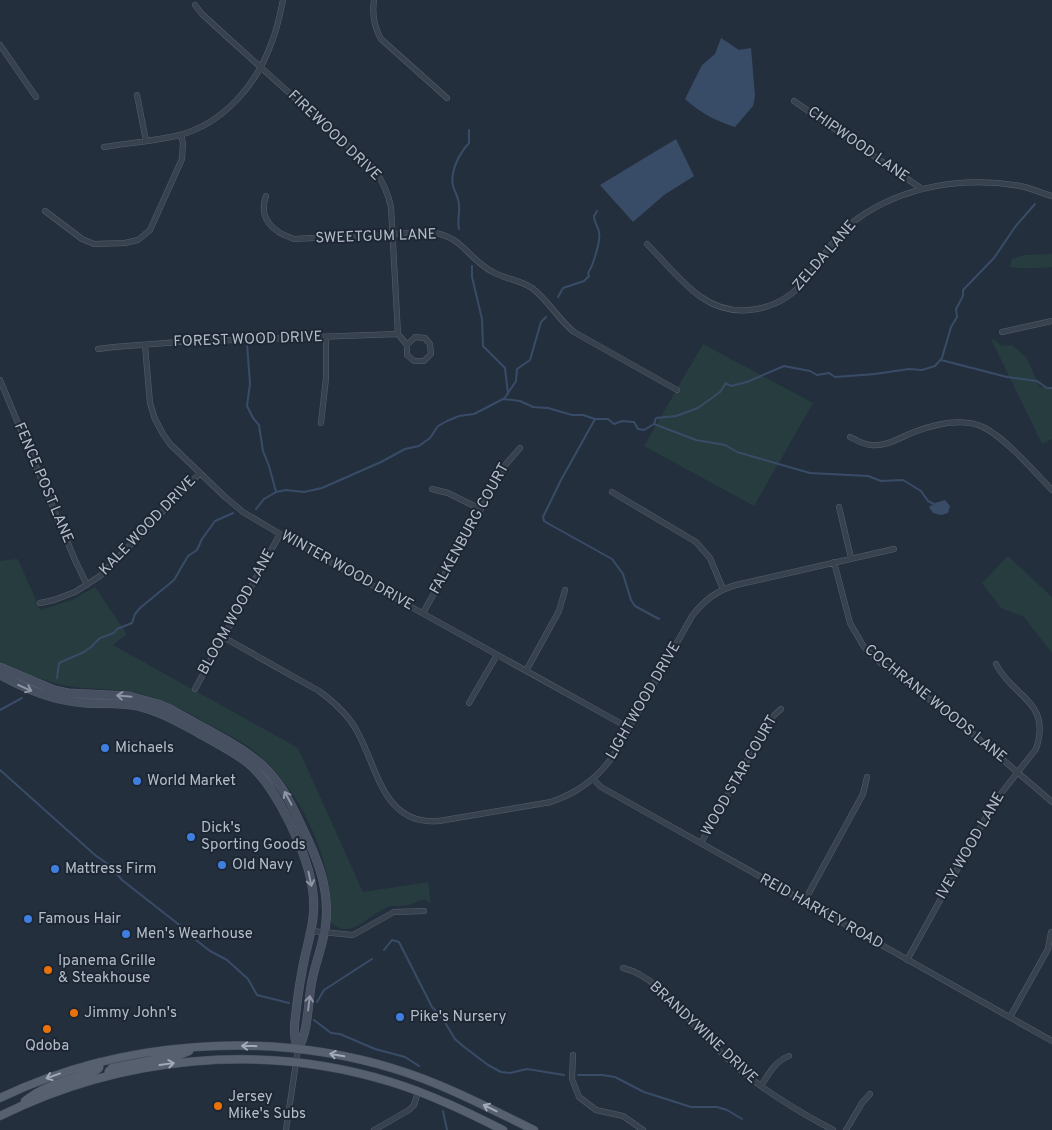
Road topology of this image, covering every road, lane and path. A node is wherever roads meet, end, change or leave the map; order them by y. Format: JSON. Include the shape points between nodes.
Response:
{"nodes":[{"id":1,"x":283,"y":0,"type":"edge"},
{"id":2,"x":374,"y":0,"type":"edge"},
{"id":3,"x":195,"y":5,"type":"dead end"},
{"id":4,"x":0,"y":45,"type":"edge"},
{"id":5,"x":261,"y":67,"type":"junction"},
{"id":6,"x":138,"y":95,"type":"dead end"},
{"id":7,"x":36,"y":97,"type":"dead end"},
{"id":8,"x":447,"y":98,"type":"dead end"},
{"id":9,"x":794,"y":101,"type":"dead end"},
{"id":10,"x":181,"y":135,"type":"junction"},
{"id":11,"x":146,"y":141,"type":"junction"},
{"id":12,"x":104,"y":147,"type":"dead end"},
{"id":13,"x":922,"y":189,"type":"junction"},
{"id":14,"x":266,"y":196,"type":"dead end"},
{"id":15,"x":1052,"y":196,"type":"edge"},
{"id":16,"x":44,"y":211,"type":"dead end"},
{"id":17,"x":393,"y":234,"type":"junction"},
{"id":18,"x":647,"y":244,"type":"dead end"},
{"id":19,"x":1052,"y":321,"type":"edge"},
{"id":20,"x":1002,"y":332,"type":"dead end"},
{"id":21,"x":398,"y":334,"type":"junction"},
{"id":22,"x":326,"y":337,"type":"junction"},
{"id":23,"x":145,"y":344,"type":"junction"},
{"id":24,"x":407,"y":344,"type":"junction"},
{"id":25,"x":98,"y":349,"type":"dead end"},
{"id":26,"x":0,"y":380,"type":"edge"},
{"id":27,"x":677,"y":390,"type":"dead end"},
{"id":28,"x":321,"y":423,"type":"dead end"},
{"id":29,"x":850,"y":437,"type":"dead end"},
{"id":30,"x":520,"y":448,"type":"dead end"},
{"id":31,"x":200,"y":473,"type":"junction"},
{"id":32,"x":432,"y":489,"type":"dead end"},
{"id":33,"x":1052,"y":490,"type":"edge"},
{"id":34,"x":612,"y":492,"type":"dead end"},
{"id":35,"x":839,"y":508,"type":"dead end"},
{"id":36,"x":480,"y":509,"type":"junction"},
{"id":37,"x":280,"y":534,"type":"junction"},
{"id":38,"x":894,"y":548,"type":"dead end"},
{"id":39,"x":851,"y":558,"type":"junction"},
{"id":40,"x":834,"y":562,"type":"junction"},
{"id":41,"x":87,"y":585,"type":"junction"},
{"id":42,"x":724,"y":589,"type":"junction"},
{"id":43,"x":565,"y":590,"type":"dead end"},
{"id":44,"x":40,"y":603,"type":"dead end"},
{"id":45,"x":422,"y":613,"type":"junction"},
{"id":46,"x":223,"y":637,"type":"junction"},
{"id":47,"x":497,"y":654,"type":"junction"},
{"id":48,"x":996,"y":664,"type":"dead end"},
{"id":49,"x":0,"y":667,"type":"edge"},
{"id":50,"x":526,"y":671,"type":"junction"},
{"id":51,"x":0,"y":675,"type":"edge"},
{"id":52,"x":195,"y":689,"type":"dead end"},
{"id":53,"x":469,"y":704,"type":"dead end"},
{"id":54,"x":781,"y":710,"type":"dead end"},
{"id":55,"x":629,"y":728,"type":"junction"},
{"id":56,"x":1018,"y":772,"type":"junction"},
{"id":57,"x":867,"y":777,"type":"dead end"},
{"id":58,"x":593,"y":779,"type":"junction"},
{"id":59,"x":1052,"y":802,"type":"edge"},
{"id":60,"x":701,"y":843,"type":"junction"},
{"id":61,"x":804,"y":902,"type":"junction"},
{"id":62,"x":424,"y":911,"type":"dead end"},
{"id":63,"x":311,"y":931,"type":"junction"},
{"id":64,"x":1051,"y":932,"type":"edge"},
{"id":65,"x":324,"y":933,"type":"junction"},
{"id":66,"x":907,"y":960,"type":"junction"},
{"id":67,"x":624,"y":968,"type":"dead end"},
{"id":68,"x":1010,"y":1017,"type":"junction"},
{"id":69,"x":1052,"y":1041,"type":"edge"},
{"id":70,"x":196,"y":1048,"type":"junction"},
{"id":71,"x":298,"y":1049,"type":"junction"},
{"id":72,"x":573,"y":1055,"type":"dead end"},
{"id":73,"x":789,"y":1056,"type":"dead end"},
{"id":74,"x":100,"y":1062,"type":"junction"},
{"id":75,"x":296,"y":1062,"type":"junction"},
{"id":76,"x":108,"y":1076,"type":"junction"},
{"id":77,"x":761,"y":1086,"type":"junction"},
{"id":78,"x":418,"y":1092,"type":"junction"},
{"id":79,"x":870,"y":1094,"type":"dead end"},
{"id":80,"x":0,"y":1098,"type":"edge"},
{"id":81,"x":18,"y":1107,"type":"junction"},
{"id":82,"x":0,"y":1116,"type":"edge"},
{"id":83,"x":388,"y":1123,"type":"junction"},
{"id":84,"x":286,"y":1130,"type":"edge"},
{"id":85,"x":374,"y":1130,"type":"edge"},
{"id":86,"x":391,"y":1130,"type":"edge"},
{"id":87,"x":503,"y":1130,"type":"edge"},
{"id":88,"x":534,"y":1130,"type":"edge"},
{"id":89,"x":643,"y":1130,"type":"edge"},
{"id":90,"x":834,"y":1130,"type":"edge"},
{"id":91,"x":846,"y":1130,"type":"edge"}],
"edges":[{"from":1,"to":5,"type":"street","via":[[272,44]]},
{"from":2,"to":8,"type":"street","via":[[375,27],[381,39]]},
{"from":3,"to":5,"type":"street","name":"FIREWOOD DRIVE"},
{"from":4,"to":7,"type":"street"},
{"from":5,"to":10,"type":"street","via":[[224,112]]},
{"from":5,"to":17,"type":"street","name":"FIREWOOD DRIVE","via":[[374,170],[387,191]]},
{"from":6,"to":11,"type":"street"},
{"from":9,"to":13,"type":"street","name":"CHIPWOOD LANE"},
{"from":10,"to":11,"type":"street"},
{"from":10,"to":16,"type":"street","via":[[182,159],[150,230],[138,240],[125,244],[94,244]]},
{"from":11,"to":12,"type":"street"},
{"from":13,"to":15,"type":"street","name":"ZELDA LANE","via":[[978,182],[1034,189]]},
{"from":13,"to":18,"type":"street","name":"ZELDA LANE","via":[[875,207],[855,220],[834,241],[799,288],[764,308],[724,308],[703,298]]},
{"from":14,"to":17,"type":"street","name":"SWEETGUM LANE","via":[[263,210],[267,221],[294,239]]},
{"from":17,"to":21,"type":"street","name":"FIREWOOD DRIVE"},
{"from":17,"to":27,"type":"street","name":"SWEETGUM LANE","via":[[430,232],[452,238],[491,272],[530,287],[574,332]]},
{"from":19,"to":20,"type":"street"},
{"from":21,"to":22,"type":"street","name":"FOREST WOOD DRIVE"},
{"from":21,"to":24,"type":"street"},
{"from":22,"to":23,"type":"street","name":"FOREST WOOD DRIVE"},
{"from":22,"to":28,"type":"street"},
{"from":23,"to":25,"type":"street","name":"FOREST WOOD DRIVE"},
{"from":23,"to":31,"type":"street","name":"WINTER WOOD DRIVE","via":[[148,394],[155,419],[170,444]]},
{"from":24,"to":24,"type":"street","via":[[407,356],[414,361],[424,361],[431,354],[430,344],[425,338],[415,337]]},
{"from":26,"to":41,"type":"street","name":"FENCE POST LANE"},
{"from":29,"to":33,"type":"street","via":[[877,446],[940,425],[975,424],[998,437]]},
{"from":30,"to":36,"type":"street","name":"FALKENBURG COURT","via":[[506,464]]},
{"from":31,"to":37,"type":"street","name":"WINTER WOOD DRIVE","via":[[236,506]]},
{"from":31,"to":41,"type":"street","name":"KALE WOOD DRIVE","via":[[106,570]]},
{"from":32,"to":36,"type":"street"},
{"from":34,"to":42,"type":"street","via":[[696,542],[710,558]]},
{"from":35,"to":39,"type":"street"},
{"from":36,"to":45,"type":"street","name":"FALKENBURG COURT"},
{"from":37,"to":45,"type":"street","name":"WINTER WOOD DRIVE"},
{"from":37,"to":46,"type":"street","name":"BLOOM WOOD LANE"},
{"from":38,"to":39,"type":"street","name":"LIGHTWOOD DRIVE"},
{"from":39,"to":40,"type":"street","name":"LIGHTWOOD DRIVE"},
{"from":40,"to":42,"type":"street","name":"LIGHTWOOD DRIVE"},
{"from":40,"to":56,"type":"street","name":"COCHRANE WOODS LANE","via":[[850,623],[864,647]]},
{"from":41,"to":44,"type":"street","name":"KALE WOOD DRIVE","via":[[66,596]]},
{"from":42,"to":55,"type":"street","name":"LIGHTWOOD DRIVE","via":[[707,599],[692,616]]},
{"from":43,"to":50,"type":"street","via":[[559,611]]},
{"from":45,"to":47,"type":"street","name":"WINTER WOOD DRIVE"},
{"from":46,"to":52,"type":"street","name":"BLOOM WOOD LANE"},
{"from":46,"to":58,"type":"street","name":"LIGHTWOOD DRIVE","via":[[332,700],[358,733],[388,797],[398,809],[414,819],[439,821],[543,804],[568,795]]},
{"from":47,"to":50,"type":"street","name":"WINTER WOOD DRIVE"},
{"from":47,"to":53,"type":"street"},
{"from":48,"to":56,"type":"street","name":"IVEY WOOD LANE","via":[[1036,707],[1042,724],[1036,749]]},
{"from":65,"to":49,"type":"street","one_way":true,"via":[[326,890],[319,862],[281,786],[260,764],[238,748],[158,704],[129,696],[54,690]]},
{"from":50,"to":55,"type":"street","name":"WINTER WOOD DRIVE"},
{"from":51,"to":63,"type":"street","one_way":true,"via":[[51,698],[148,709],[234,752],[250,764],[275,794],[306,862],[314,898]]},
{"from":54,"to":60,"type":"street","name":"WOOD STAR COURT","via":[[770,719]]},
{"from":55,"to":58,"type":"street","name":"LIGHTWOOD DRIVE","via":[[609,763]]},
{"from":56,"to":59,"type":"street","name":"COCHRANE WOODS LANE"},
{"from":56,"to":66,"type":"street","name":"IVEY WOOD LANE","via":[[995,801]]},
{"from":57,"to":61,"type":"street","via":[[863,794]]},
{"from":58,"to":60,"type":"street","name":"REID HARKEY ROAD","via":[[601,787]]},
{"from":60,"to":61,"type":"street","name":"REID HARKEY ROAD"},
{"from":61,"to":66,"type":"street","name":"REID HARKEY ROAD"},
{"from":62,"to":65,"type":"street","via":[[394,912],[353,935]]},
{"from":63,"to":65,"type":"street"},
{"from":63,"to":71,"type":"street","via":[[297,999],[294,1040]]},
{"from":64,"to":68,"type":"street","via":[[1048,949]]},
{"from":71,"to":65,"type":"street","one_way":true,"via":[[303,1041],[311,984]]},
{"from":66,"to":68,"type":"street","name":"REID HARKEY ROAD"},
{"from":67,"to":77,"type":"street","name":"BRANDYWINE DRIVE","via":[[660,989],[720,1051]]},
{"from":68,"to":69,"type":"street","name":"REID HARKEY ROAD"},
{"from":71,"to":70,"type":"main road","one_way":true,"via":[[250,1046]]},
{"from":70,"to":74,"type":"main road"},
{"from":70,"to":76,"type":"main road","via":[[179,1055],[112,1068]]},
{"from":71,"to":75,"type":"street"},
{"from":88,"to":71,"type":"main road","one_way":true,"via":[[454,1091],[404,1072],[358,1059]]},
{"from":72,"to":89,"type":"street","via":[[572,1079],[579,1097],[596,1110],[623,1116]]},
{"from":73,"to":77,"type":"street","via":[[780,1060]]},
{"from":74,"to":80,"type":"main road","one_way":true,"via":[[37,1082]]},
{"from":74,"to":81,"type":"main road","via":[[95,1072],[54,1084],[32,1095]]},
{"from":76,"to":75,"type":"main road","one_way":true,"via":[[152,1066],[226,1058]]},
{"from":75,"to":78,"type":"main road","via":[[364,1075]]},
{"from":75,"to":84,"type":"street"},
{"from":76,"to":81,"type":"main road"},
{"from":77,"to":90,"type":"street","name":"BRANDYWINE DRIVE"},
{"from":78,"to":83,"type":"street","via":[[410,1110]]},
{"from":78,"to":87,"type":"main road"},
{"from":79,"to":91,"type":"street"},
{"from":81,"to":82,"type":"main road"},
{"from":83,"to":85,"type":"street"},
{"from":83,"to":86,"type":"street"}]}
